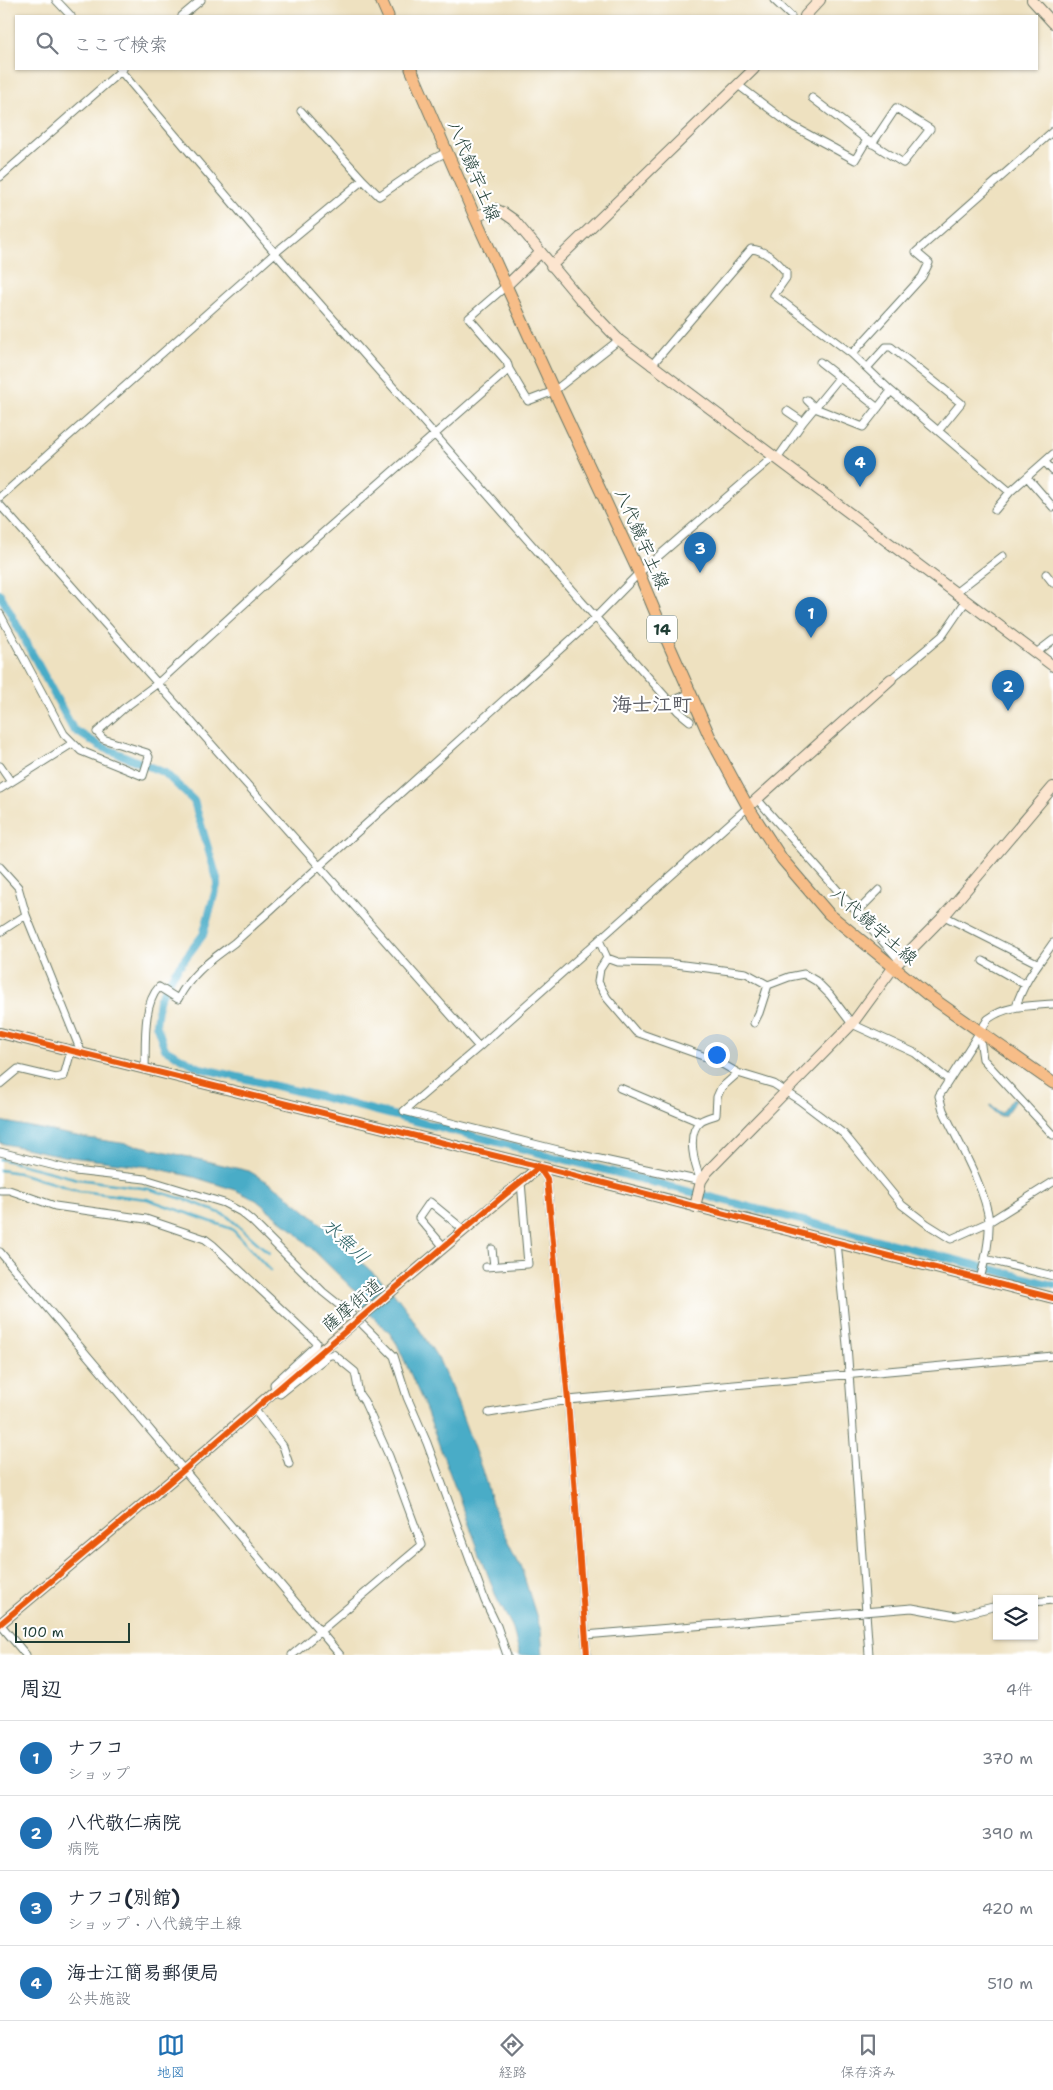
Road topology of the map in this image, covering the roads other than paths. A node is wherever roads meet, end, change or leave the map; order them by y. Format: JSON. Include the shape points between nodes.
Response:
{"nodes":[{"id":1,"x":56,"y":0,"type":"edge"},
{"id":2,"x":201,"y":0,"type":"edge"},
{"id":3,"x":381,"y":0,"type":"edge"},
{"id":4,"x":774,"y":0,"type":"edge"},
{"id":5,"x":820,"y":0,"type":"edge"},
{"id":6,"x":1032,"y":0,"type":"edge"},
{"id":7,"x":70,"y":15,"type":"edge"},
{"id":8,"x":183,"y":15,"type":"edge"},
{"id":9,"x":388,"y":15,"type":"edge"},
{"id":10,"x":790,"y":15,"type":"edge"},
{"id":11,"x":806,"y":15,"type":"edge"},
{"id":12,"x":1053,"y":23,"type":"edge"},
{"id":13,"x":120,"y":70,"type":"edge"},
{"id":14,"x":122,"y":70,"type":"edge"},
{"id":15,"x":411,"y":70,"type":"edge"},
{"id":16,"x":753,"y":70,"type":"edge"},
{"id":17,"x":738,"y":85,"type":"junction"},
{"id":18,"x":812,"y":98,"type":"dead end"},
{"id":19,"x":301,"y":111,"type":"dead end"},
{"id":20,"x":1053,"y":130,"type":"edge"},
{"id":21,"x":870,"y":142,"type":"junction"},
{"id":22,"x":447,"y":152,"type":"junction"},
{"id":23,"x":0,"y":177,"type":"edge"},
{"id":24,"x":363,"y":180,"type":"junction"},
{"id":25,"x":475,"y":217,"type":"junction"},
{"id":26,"x":275,"y":253,"type":"junction"},
{"id":27,"x":540,"y":253,"type":"junction"},
{"id":28,"x":552,"y":266,"type":"junction"},
{"id":29,"x":506,"y":286,"type":"junction"},
{"id":30,"x":619,"y":340,"type":"junction"},
{"id":31,"x":852,"y":354,"type":"junction"},
{"id":32,"x":820,"y":362,"type":"dead end"},
{"id":33,"x":651,"y":366,"type":"junction"},
{"id":34,"x":867,"y":368,"type":"junction"},
{"id":35,"x":509,"y":369,"type":"junction"},
{"id":36,"x":839,"y":378,"type":"junction"},
{"id":37,"x":554,"y":391,"type":"junction"},
{"id":38,"x":891,"y":391,"type":"junction"},
{"id":39,"x":807,"y":400,"type":"dead end"},
{"id":40,"x":815,"y":408,"type":"junction"},
{"id":41,"x":878,"y":408,"type":"junction"},
{"id":42,"x":787,"y":411,"type":"dead end"},
{"id":43,"x":803,"y":422,"type":"junction"},
{"id":44,"x":939,"y":430,"type":"junction"},
{"id":45,"x":435,"y":434,"type":"junction"},
{"id":46,"x":1053,"y":454,"type":"edge"},
{"id":47,"x":775,"y":458,"type":"junction"},
{"id":48,"x":1045,"y":462,"type":"junction"},
{"id":49,"x":1053,"y":471,"type":"edge"},
{"id":50,"x":1027,"y":477,"type":"junction"},
{"id":51,"x":1010,"y":492,"type":"junction"},
{"id":52,"x":0,"y":497,"type":"edge"},
{"id":53,"x":0,"y":505,"type":"edge"},
{"id":54,"x":1053,"y":507,"type":"edge"},
{"id":55,"x":995,"y":510,"type":"dead end"},
{"id":56,"x":1003,"y":556,"type":"dead end"},
{"id":57,"x":639,"y":573,"type":"junction"},
{"id":58,"x":1046,"y":574,"type":"dead end"},
{"id":59,"x":1053,"y":583,"type":"edge"},
{"id":60,"x":955,"y":593,"type":"junction"},
{"id":61,"x":966,"y":601,"type":"junction"},
{"id":62,"x":0,"y":614,"type":"edge"},
{"id":63,"x":596,"y":617,"type":"junction"},
{"id":64,"x":1053,"y":640,"type":"edge"},
{"id":65,"x":1036,"y":653,"type":"junction"},
{"id":66,"x":1053,"y":666,"type":"edge"},
{"id":67,"x":891,"y":680,"type":"joint"},
{"id":68,"x":158,"y":683,"type":"junction"},
{"id":69,"x":691,"y":693,"type":"junction"},
{"id":70,"x":670,"y":702,"type":"junction"},
{"id":71,"x":690,"y":722,"type":"dead end"},
{"id":72,"x":74,"y":743,"type":"junction"},
{"id":73,"x":0,"y":766,"type":"edge"},
{"id":74,"x":11,"y":782,"type":"junction"},
{"id":75,"x":1053,"y":787,"type":"edge"},
{"id":76,"x":0,"y":789,"type":"edge"},
{"id":77,"x":752,"y":803,"type":"junction"},
{"id":78,"x":0,"y":866,"type":"edge"},
{"id":79,"x":318,"y":866,"type":"junction"},
{"id":80,"x":879,"y":890,"type":"dead end"},
{"id":81,"x":857,"y":912,"type":"junction"},
{"id":82,"x":26,"y":915,"type":"junction"},
{"id":83,"x":944,"y":916,"type":"junction"},
{"id":84,"x":0,"y":932,"type":"edge"},
{"id":85,"x":599,"y":940,"type":"junction"},
{"id":86,"x":1053,"y":944,"type":"edge"},
{"id":87,"x":607,"y":958,"type":"junction"},
{"id":88,"x":983,"y":961,"type":"dead end"},
{"id":89,"x":1037,"y":963,"type":"junction"},
{"id":90,"x":897,"y":964,"type":"junction"},
{"id":91,"x":1024,"y":984,"type":"junction"},
{"id":92,"x":768,"y":985,"type":"junction"},
{"id":93,"x":1053,"y":1004,"type":"edge"},
{"id":94,"x":1016,"y":1006,"type":"junction"},
{"id":95,"x":754,"y":1023,"type":"dead end"},
{"id":96,"x":852,"y":1024,"type":"junction"},
{"id":97,"x":979,"y":1032,"type":"junction"},
{"id":98,"x":0,"y":1033,"type":"edge"},
{"id":99,"x":479,"y":1047,"type":"junction"},
{"id":100,"x":71,"y":1051,"type":"junction"},
{"id":101,"x":82,"y":1054,"type":"junction"},
{"id":102,"x":145,"y":1069,"type":"junction"},
{"id":103,"x":738,"y":1072,"type":"junction"},
{"id":104,"x":949,"y":1080,"type":"junction"},
{"id":105,"x":1053,"y":1083,"type":"edge"},
{"id":106,"x":0,"y":1084,"type":"edge"},
{"id":107,"x":620,"y":1088,"type":"dead end"},
{"id":108,"x":785,"y":1092,"type":"junction"},
{"id":109,"x":700,"y":1122,"type":"junction"},
{"id":110,"x":1053,"y":1135,"type":"edge"},
{"id":111,"x":0,"y":1152,"type":"edge"},
{"id":112,"x":539,"y":1167,"type":"junction"},
{"id":113,"x":702,"y":1181,"type":"junction"},
{"id":114,"x":521,"y":1182,"type":"junction"},
{"id":115,"x":1053,"y":1182,"type":"edge"},
{"id":116,"x":0,"y":1190,"type":"edge"},
{"id":117,"x":695,"y":1207,"type":"junction"},
{"id":118,"x":989,"y":1222,"type":"junction"},
{"id":119,"x":464,"y":1230,"type":"junction"},
{"id":120,"x":836,"y":1242,"type":"junction"},
{"id":121,"x":444,"y":1247,"type":"junction"},
{"id":122,"x":492,"y":1249,"type":"dead end"},
{"id":123,"x":0,"y":1252,"type":"edge"},
{"id":124,"x":985,"y":1259,"type":"junction"},
{"id":125,"x":1053,"y":1276,"type":"edge"},
{"id":126,"x":980,"y":1279,"type":"junction"},
{"id":127,"x":1053,"y":1298,"type":"edge"},
{"id":128,"x":1053,"y":1356,"type":"edge"},
{"id":129,"x":848,"y":1375,"type":"junction"},
{"id":130,"x":275,"y":1391,"type":"junction"},
{"id":131,"x":568,"y":1400,"type":"junction"},
{"id":132,"x":254,"y":1409,"type":"junction"},
{"id":133,"x":489,"y":1413,"type":"dead end"},
{"id":134,"x":289,"y":1464,"type":"dead end"},
{"id":135,"x":185,"y":1469,"type":"junction"},
{"id":136,"x":1053,"y":1600,"type":"edge"},
{"id":137,"x":1038,"y":1602,"type":"edge"},
{"id":138,"x":993,"y":1607,"type":"edge"},
{"id":139,"x":865,"y":1614,"type":"junction"},
{"id":140,"x":0,"y":1624,"type":"edge"},
{"id":141,"x":320,"y":1631,"type":"junction"},
{"id":142,"x":585,"y":1635,"type":"junction"},
{"id":143,"x":26,"y":1655,"type":"edge"},
{"id":144,"x":292,"y":1655,"type":"edge"},
{"id":145,"x":340,"y":1655,"type":"edge"},
{"id":146,"x":507,"y":1655,"type":"edge"},
{"id":147,"x":587,"y":1655,"type":"edge"},
{"id":148,"x":869,"y":1655,"type":"edge"}],
"edges":[{"from":1,"to":7,"type":"street"},
{"from":2,"to":8,"type":"street"},
{"from":3,"to":9,"type":"main road"},
{"from":4,"to":10,"type":"street"},
{"from":5,"to":11,"type":"street"},
{"from":6,"to":12,"type":"street"},
{"from":13,"to":23,"type":"street"},
{"from":14,"to":26,"type":"street"},
{"from":15,"to":22,"type":"main road","name":"八代鏡宇土線","number":"14"},
{"from":16,"to":17,"type":"street"},
{"from":17,"to":21,"type":"street","via":[[791,125],[855,160]]},
{"from":17,"to":28,"type":"street"},
{"from":18,"to":21,"type":"street"},
{"from":19,"to":24,"type":"street"},
{"from":20,"to":31,"type":"street","via":[[916,252],[929,263],[922,277]]},
{"from":21,"to":21,"type":"street","via":[[896,108],[930,129],[903,164]]},
{"from":22,"to":24,"type":"street","via":[[379,196]]},
{"from":22,"to":25,"type":"main road","name":"八代鏡宇土線","number":"14"},
{"from":24,"to":26,"type":"street"},
{"from":25,"to":27,"type":"street","via":[[495,209],[504,213],[514,220]]},
{"from":25,"to":29,"type":"main road","name":"八代鏡宇土線","number":"14"},
{"from":26,"to":45,"type":"street"},
{"from":26,"to":52,"type":"street"},
{"from":27,"to":28,"type":"street"},
{"from":27,"to":29,"type":"street"},
{"from":28,"to":30,"type":"street"},
{"from":29,"to":35,"type":"street","via":[[469,318],[508,362]]},
{"from":29,"to":37,"type":"main road","name":"八代鏡宇土線","number":"14"},
{"from":30,"to":33,"type":"street"},
{"from":30,"to":37,"type":"street"},
{"from":31,"to":33,"type":"street","via":[[774,295],[786,278],[786,272],[764,252],[751,249]]},
{"from":31,"to":34,"type":"street"},
{"from":32,"to":36,"type":"street"},
{"from":33,"to":47,"type":"street"},
{"from":34,"to":38,"type":"street"},
{"from":34,"to":44,"type":"street","via":[[886,346],[891,347],[961,403]]},
{"from":35,"to":37,"type":"street","via":[[528,401]]},
{"from":35,"to":45,"type":"street"},
{"from":36,"to":40,"type":"street"},
{"from":36,"to":41,"type":"street"},
{"from":37,"to":57,"type":"main road","name":"八代鏡宇土線","number":"14"},
{"from":38,"to":41,"type":"street"},
{"from":38,"to":44,"type":"street"},
{"from":39,"to":40,"type":"street"},
{"from":40,"to":41,"type":"street","via":[[863,427]]},
{"from":40,"to":43,"type":"street"},
{"from":42,"to":43,"type":"street"},
{"from":43,"to":47,"type":"street"},
{"from":44,"to":51,"type":"street"},
{"from":45,"to":63,"type":"street"},
{"from":45,"to":68,"type":"street"},
{"from":46,"to":48,"type":"street"},
{"from":47,"to":57,"type":"street"},
{"from":47,"to":60,"type":"street"},
{"from":48,"to":49,"type":"street"},
{"from":48,"to":50,"type":"street"},
{"from":50,"to":51,"type":"street"},
{"from":50,"to":54,"type":"street"},
{"from":51,"to":55,"type":"street"},
{"from":53,"to":68,"type":"street"},
{"from":56,"to":60,"type":"street"},
{"from":57,"to":63,"type":"street"},
{"from":57,"to":69,"type":"main road","name":"八代鏡宇土線","number":"14"},
{"from":58,"to":59,"type":"street"},
{"from":60,"to":61,"type":"street"},
{"from":61,"to":65,"type":"street"},
{"from":61,"to":67,"type":"street","via":[[942,636]]},
{"from":62,"to":72,"type":"street","via":[[52,714],[64,734]]},
{"from":63,"to":70,"type":"street"},
{"from":63,"to":79,"type":"street"},
{"from":64,"to":65,"type":"street"},
{"from":65,"to":66,"type":"street"},
{"from":67,"to":77,"type":"street"},
{"from":68,"to":72,"type":"street","via":[[97,732],[104,739],[147,754],[149,757],[143,776],[81,751]]},
{"from":68,"to":79,"type":"street"},
{"from":69,"to":70,"type":"street"},
{"from":69,"to":77,"type":"main road","name":"八代鏡宇土線","number":"14","via":[[709,735]]},
{"from":70,"to":71,"type":"street"},
{"from":72,"to":74,"type":"street"},
{"from":73,"to":74,"type":"street"},
{"from":74,"to":76,"type":"street"},
{"from":75,"to":83,"type":"street"},
{"from":77,"to":81,"type":"street"},
{"from":77,"to":85,"type":"street"},
{"from":77,"to":90,"type":"main road","name":"八代鏡宇土線","number":"14","via":[[782,859],[829,914]]},
{"from":78,"to":82,"type":"street","via":[[18,887]]},
{"from":79,"to":99,"type":"street"},
{"from":79,"to":102,"type":"street","via":[[234,943],[198,970],[188,980],[178,999],[158,987],[148,1011]]},
{"from":80,"to":81,"type":"street"},
{"from":81,"to":90,"type":"street"},
{"from":82,"to":84,"type":"street"},
{"from":82,"to":101,"type":"street"},
{"from":83,"to":89,"type":"street"},
{"from":83,"to":90,"type":"street"},
{"from":85,"to":87,"type":"street"},
{"from":85,"to":99,"type":"street"},
{"from":86,"to":89,"type":"street"},
{"from":87,"to":92,"type":"street","via":[[618,962],[668,963],[746,973]]},
{"from":87,"to":103,"type":"street","via":[[600,969],[598,982],[607,998],[636,1032],[717,1061]]},
{"from":88,"to":91,"type":"street"},
{"from":89,"to":91,"type":"street"},
{"from":90,"to":96,"type":"street"},
{"from":90,"to":97,"type":"main road","name":"八代鏡宇土線","number":"14"},
{"from":91,"to":94,"type":"street"},
{"from":92,"to":95,"type":"street"},
{"from":92,"to":96,"type":"street","via":[[804,974],[830,994]]},
{"from":93,"to":94,"type":"street"},
{"from":94,"to":97,"type":"street","via":[[988,1019]]},
{"from":96,"to":104,"type":"street","via":[[915,1053]]},
{"from":96,"to":108,"type":"street"},
{"from":97,"to":104,"type":"street"},
{"from":97,"to":105,"type":"main road","name":"八代鏡宇土線","number":"14"},
{"from":97,"to":110,"type":"street","via":[[983,1060]]},
{"from":98,"to":100,"type":"street"},
{"from":99,"to":113,"type":"street","via":[[404,1111],[558,1150]]},
{"from":100,"to":101,"type":"street"},
{"from":100,"to":106,"type":"street","via":[[64,1076],[56,1078],[18,1069]]},
{"from":101,"to":102,"type":"street"},
{"from":102,"to":112,"type":"street"},
{"from":103,"to":108,"type":"street","via":[[774,1084]]},
{"from":103,"to":109,"type":"street","via":[[721,1088],[716,1115]]},
{"from":104,"to":118,"type":"street","via":[[939,1096],[984,1200]]},
{"from":107,"to":109,"type":"street"},
{"from":108,"to":113,"type":"street"},
{"from":108,"to":118,"type":"street","via":[[844,1134],[893,1196],[927,1224],[951,1238]]},
{"from":109,"to":113,"type":"street","via":[[692,1136],[696,1168]]},
{"from":111,"to":146,"type":"street","via":[[75,1171],[145,1179],[224,1203],[252,1221],[323,1292],[376,1336],[394,1356],[407,1398],[428,1443]]},
{"from":112,"to":114,"type":"street","name":"薩摩街道"},
{"from":112,"to":117,"type":"street"},
{"from":112,"to":131,"type":"street","via":[[547,1179]]},
{"from":113,"to":117,"type":"street"},
{"from":114,"to":119,"type":"street","name":"薩摩街道"},
{"from":114,"to":122,"type":"street","via":[[528,1264],[490,1267]]},
{"from":115,"to":118,"type":"street"},
{"from":116,"to":130,"type":"street","via":[[9,1190],[55,1206],[146,1218],[214,1245],[316,1342],[274,1384]]},
{"from":117,"to":120,"type":"street"},
{"from":118,"to":124,"type":"street"},
{"from":119,"to":121,"type":"street","name":"薩摩街道"},
{"from":119,"to":121,"type":"street","via":[[430,1202],[419,1218]]},
{"from":120,"to":126,"type":"street"},
{"from":120,"to":129,"type":"street"},
{"from":121,"to":130,"type":"street","name":"薩摩街道","bridge":true},
{"from":123,"to":135,"type":"street"},
{"from":124,"to":125,"type":"street"},
{"from":124,"to":126,"type":"street"},
{"from":126,"to":127,"type":"street"},
{"from":128,"to":129,"type":"street"},
{"from":129,"to":131,"type":"street"},
{"from":129,"to":139,"type":"street"},
{"from":130,"to":132,"type":"street","name":"薩摩街道"},
{"from":130,"to":141,"type":"street","via":[[280,1394],[333,1354],[355,1372],[359,1394],[389,1456],[422,1546]]},
{"from":131,"to":133,"type":"street"},
{"from":131,"to":142,"type":"street"},
{"from":132,"to":134,"type":"street","via":[[283,1446]]},
{"from":132,"to":135,"type":"street","name":"薩摩街道"},
{"from":135,"to":140,"type":"street","name":"薩摩街道"},
{"from":135,"to":141,"type":"street"},
{"from":136,"to":137,"type":"street"},
{"from":138,"to":139,"type":"street","via":[[956,1616],[912,1608]]},
{"from":139,"to":142,"type":"street"},
{"from":139,"to":148,"type":"street"},
{"from":140,"to":143,"type":"street"},
{"from":141,"to":144,"type":"street"},
{"from":141,"to":145,"type":"street"},
{"from":142,"to":147,"type":"street"}]}
